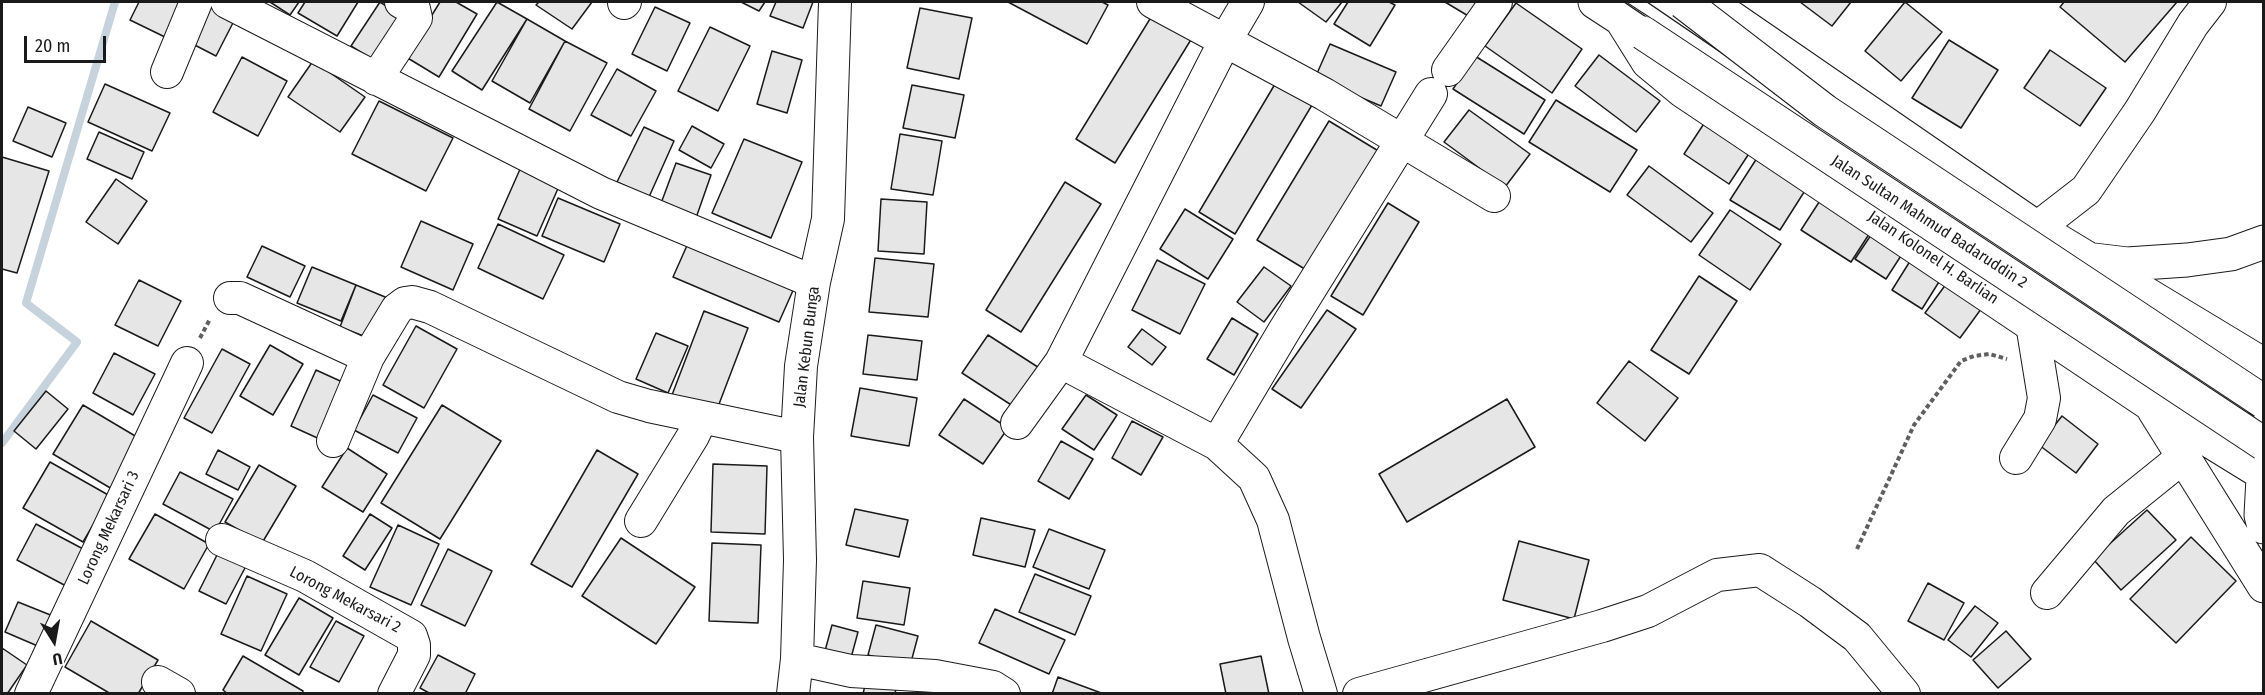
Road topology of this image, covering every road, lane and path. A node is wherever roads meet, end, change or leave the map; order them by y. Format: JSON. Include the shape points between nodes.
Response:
{"nodes":[{"id":1,"x":196,"y":2,"type":"edge"},
{"id":2,"x":227,"y":2,"type":"edge"},
{"id":3,"x":401,"y":2,"type":"edge"},
{"id":4,"x":835,"y":2,"type":"edge"},
{"id":5,"x":1153,"y":2,"type":"edge"},
{"id":6,"x":1248,"y":2,"type":"edge"},
{"id":7,"x":1496,"y":2,"type":"edge"},
{"id":8,"x":1594,"y":2,"type":"edge"},
{"id":9,"x":1683,"y":2,"type":"edge"},
{"id":10,"x":1704,"y":2,"type":"edge"},
{"id":11,"x":2210,"y":2,"type":"edge"},
{"id":12,"x":1633,"y":27,"type":"junction"},
{"id":13,"x":1225,"y":41,"type":"junction"},
{"id":14,"x":167,"y":72,"type":"dead end"},
{"id":15,"x":376,"y":80,"type":"junction"},
{"id":16,"x":1401,"y":142,"type":"junction"},
{"id":17,"x":1494,"y":196,"type":"dead end"},
{"id":18,"x":2037,"y":228,"type":"junction"},
{"id":19,"x":2264,"y":242,"type":"edge"},
{"id":20,"x":2086,"y":260,"type":"junction"},
{"id":21,"x":814,"y":282,"type":"junction"},
{"id":22,"x":230,"y":298,"type":"joint"},
{"id":23,"x":2032,"y":324,"type":"junction"},
{"id":24,"x":2201,"y":327,"type":"junction"},
{"id":25,"x":368,"y":357,"type":"junction"},
{"id":26,"x":1061,"y":362,"type":"junction"},
{"id":27,"x":187,"y":363,"type":"joint"},
{"id":28,"x":2264,"y":365,"type":"edge"},
{"id":29,"x":2040,"y":369,"type":"junction"},
{"id":30,"x":2264,"y":402,"type":"edge"},
{"id":31,"x":2150,"y":404,"type":"junction"},
{"id":32,"x":702,"y":417,"type":"junction"},
{"id":33,"x":1017,"y":423,"type":"dead end"},
{"id":34,"x":797,"y":437,"type":"junction"},
{"id":35,"x":333,"y":441,"type":"dead end"},
{"id":36,"x":1217,"y":444,"type":"junction"},
{"id":37,"x":2183,"y":457,"type":"junction"},
{"id":38,"x":2016,"y":458,"type":"dead end"},
{"id":39,"x":2263,"y":462,"type":"edge"},
{"id":40,"x":641,"y":521,"type":"dead end"},
{"id":41,"x":2264,"y":526,"type":"edge"},
{"id":42,"x":222,"y":540,"type":"dead end"},
{"id":43,"x":1857,"y":549,"type":"dead end"},
{"id":44,"x":2264,"y":586,"type":"edge"},
{"id":45,"x":2047,"y":593,"type":"dead end"},
{"id":46,"x":798,"y":659,"type":"junction"},
{"id":47,"x":31,"y":693,"type":"edge"},
{"id":48,"x":394,"y":693,"type":"edge"},
{"id":49,"x":794,"y":693,"type":"edge"},
{"id":50,"x":1004,"y":693,"type":"edge"},
{"id":51,"x":1322,"y":693,"type":"edge"},
{"id":52,"x":1359,"y":693,"type":"edge"},
{"id":53,"x":1904,"y":693,"type":"edge"}],
"edges":[{"from":1,"to":14,"type":"street"},
{"from":2,"to":15,"type":"street"},
{"from":3,"to":15,"type":"street","via":[[414,9],[416,18]]},
{"from":4,"to":21,"type":"street","name":"Jalan Kebun Bunga","via":[[830,196]]},
{"from":5,"to":13,"type":"street"},
{"from":6,"to":13,"type":"street"},
{"from":7,"to":16,"type":"street"},
{"from":8,"to":12,"type":"highway","name":"Jalan Sultan Mahmud Badaruddin 2"},
{"from":9,"to":30,"type":"highway","name":"Jalan Sultan Mahmud Badaruddin 2","bridge":true,"via":[[1825,111]]},
{"from":10,"to":18,"type":"highway"},
{"from":11,"to":18,"type":"street","via":[[2086,190]]},
{"from":12,"to":23,"type":"highway","name":"Jalan Kolonel H. Barlian","via":[[1648,62],[1683,91]]},
{"from":12,"to":39,"type":"highway","name":"Jalan Sultan Mahmud Badaruddin 2","bridge":true},
{"from":13,"to":16,"type":"street"},
{"from":13,"to":26,"type":"street"},
{"from":15,"to":21,"type":"street","via":[[600,193]]},
{"from":16,"to":17,"type":"street"},
{"from":16,"to":36,"type":"street"},
{"from":18,"to":20,"type":"highway"},
{"from":19,"to":20,"type":"highway","via":[[2231,254],[2187,260],[2127,264]]},
{"from":20,"to":24,"type":"highway"},
{"from":21,"to":34,"type":"street","name":"Jalan Kebun Bunga","via":[[801,366]]},
{"from":22,"to":25,"type":"street","via":[[240,298]]},
{"from":22,"to":27,"type":"path","via":[[215,309]]},
{"from":23,"to":29,"type":"street"},
{"from":23,"to":31,"type":"highway","name":"Jalan Kolonel H. Barlian"},
{"from":24,"to":28,"type":"highway"},
{"from":24,"to":31,"type":"highway","via":[[2204,347],[2193,384],[2180,397]]},
{"from":25,"to":32,"type":"street","via":[[397,309],[412,302],[430,306],[618,397]]},
{"from":25,"to":35,"type":"street"},
{"from":26,"to":33,"type":"street"},
{"from":26,"to":36,"type":"street"},
{"from":27,"to":47,"type":"street","name":"Lorong Mekarsari 3"},
{"from":29,"to":38,"type":"street","via":[[2044,398],[2040,419]]},
{"from":29,"to":43,"type":"path","via":[[1989,354],[1961,361],[1914,425]]},
{"from":31,"to":37,"type":"highway"},
{"from":31,"to":39,"type":"highway","name":"Jalan Kolonel H. Barlian"},
{"from":32,"to":34,"type":"street"},
{"from":32,"to":40,"type":"street"},
{"from":34,"to":46,"type":"street","name":"Jalan Kebun Bunga"},
{"from":36,"to":51,"type":"street","via":[[1254,478],[1273,520]]},
{"from":37,"to":44,"type":"highway"},
{"from":37,"to":45,"type":"street","via":[[2116,511]]},
{"from":39,"to":41,"type":"highway"},
{"from":42,"to":48,"type":"street","name":"Lorong Mekarsari 2","via":[[305,576],[411,636],[414,655]]},
{"from":46,"to":49,"type":"street","name":"Jalan Kebun Bunga"},
{"from":46,"to":50,"type":"street","via":[[851,671],[935,676],[993,687]]},
{"from":52,"to":53,"type":"street","via":[[1648,611],[1717,575],[1760,570],[1857,637]]}]}
